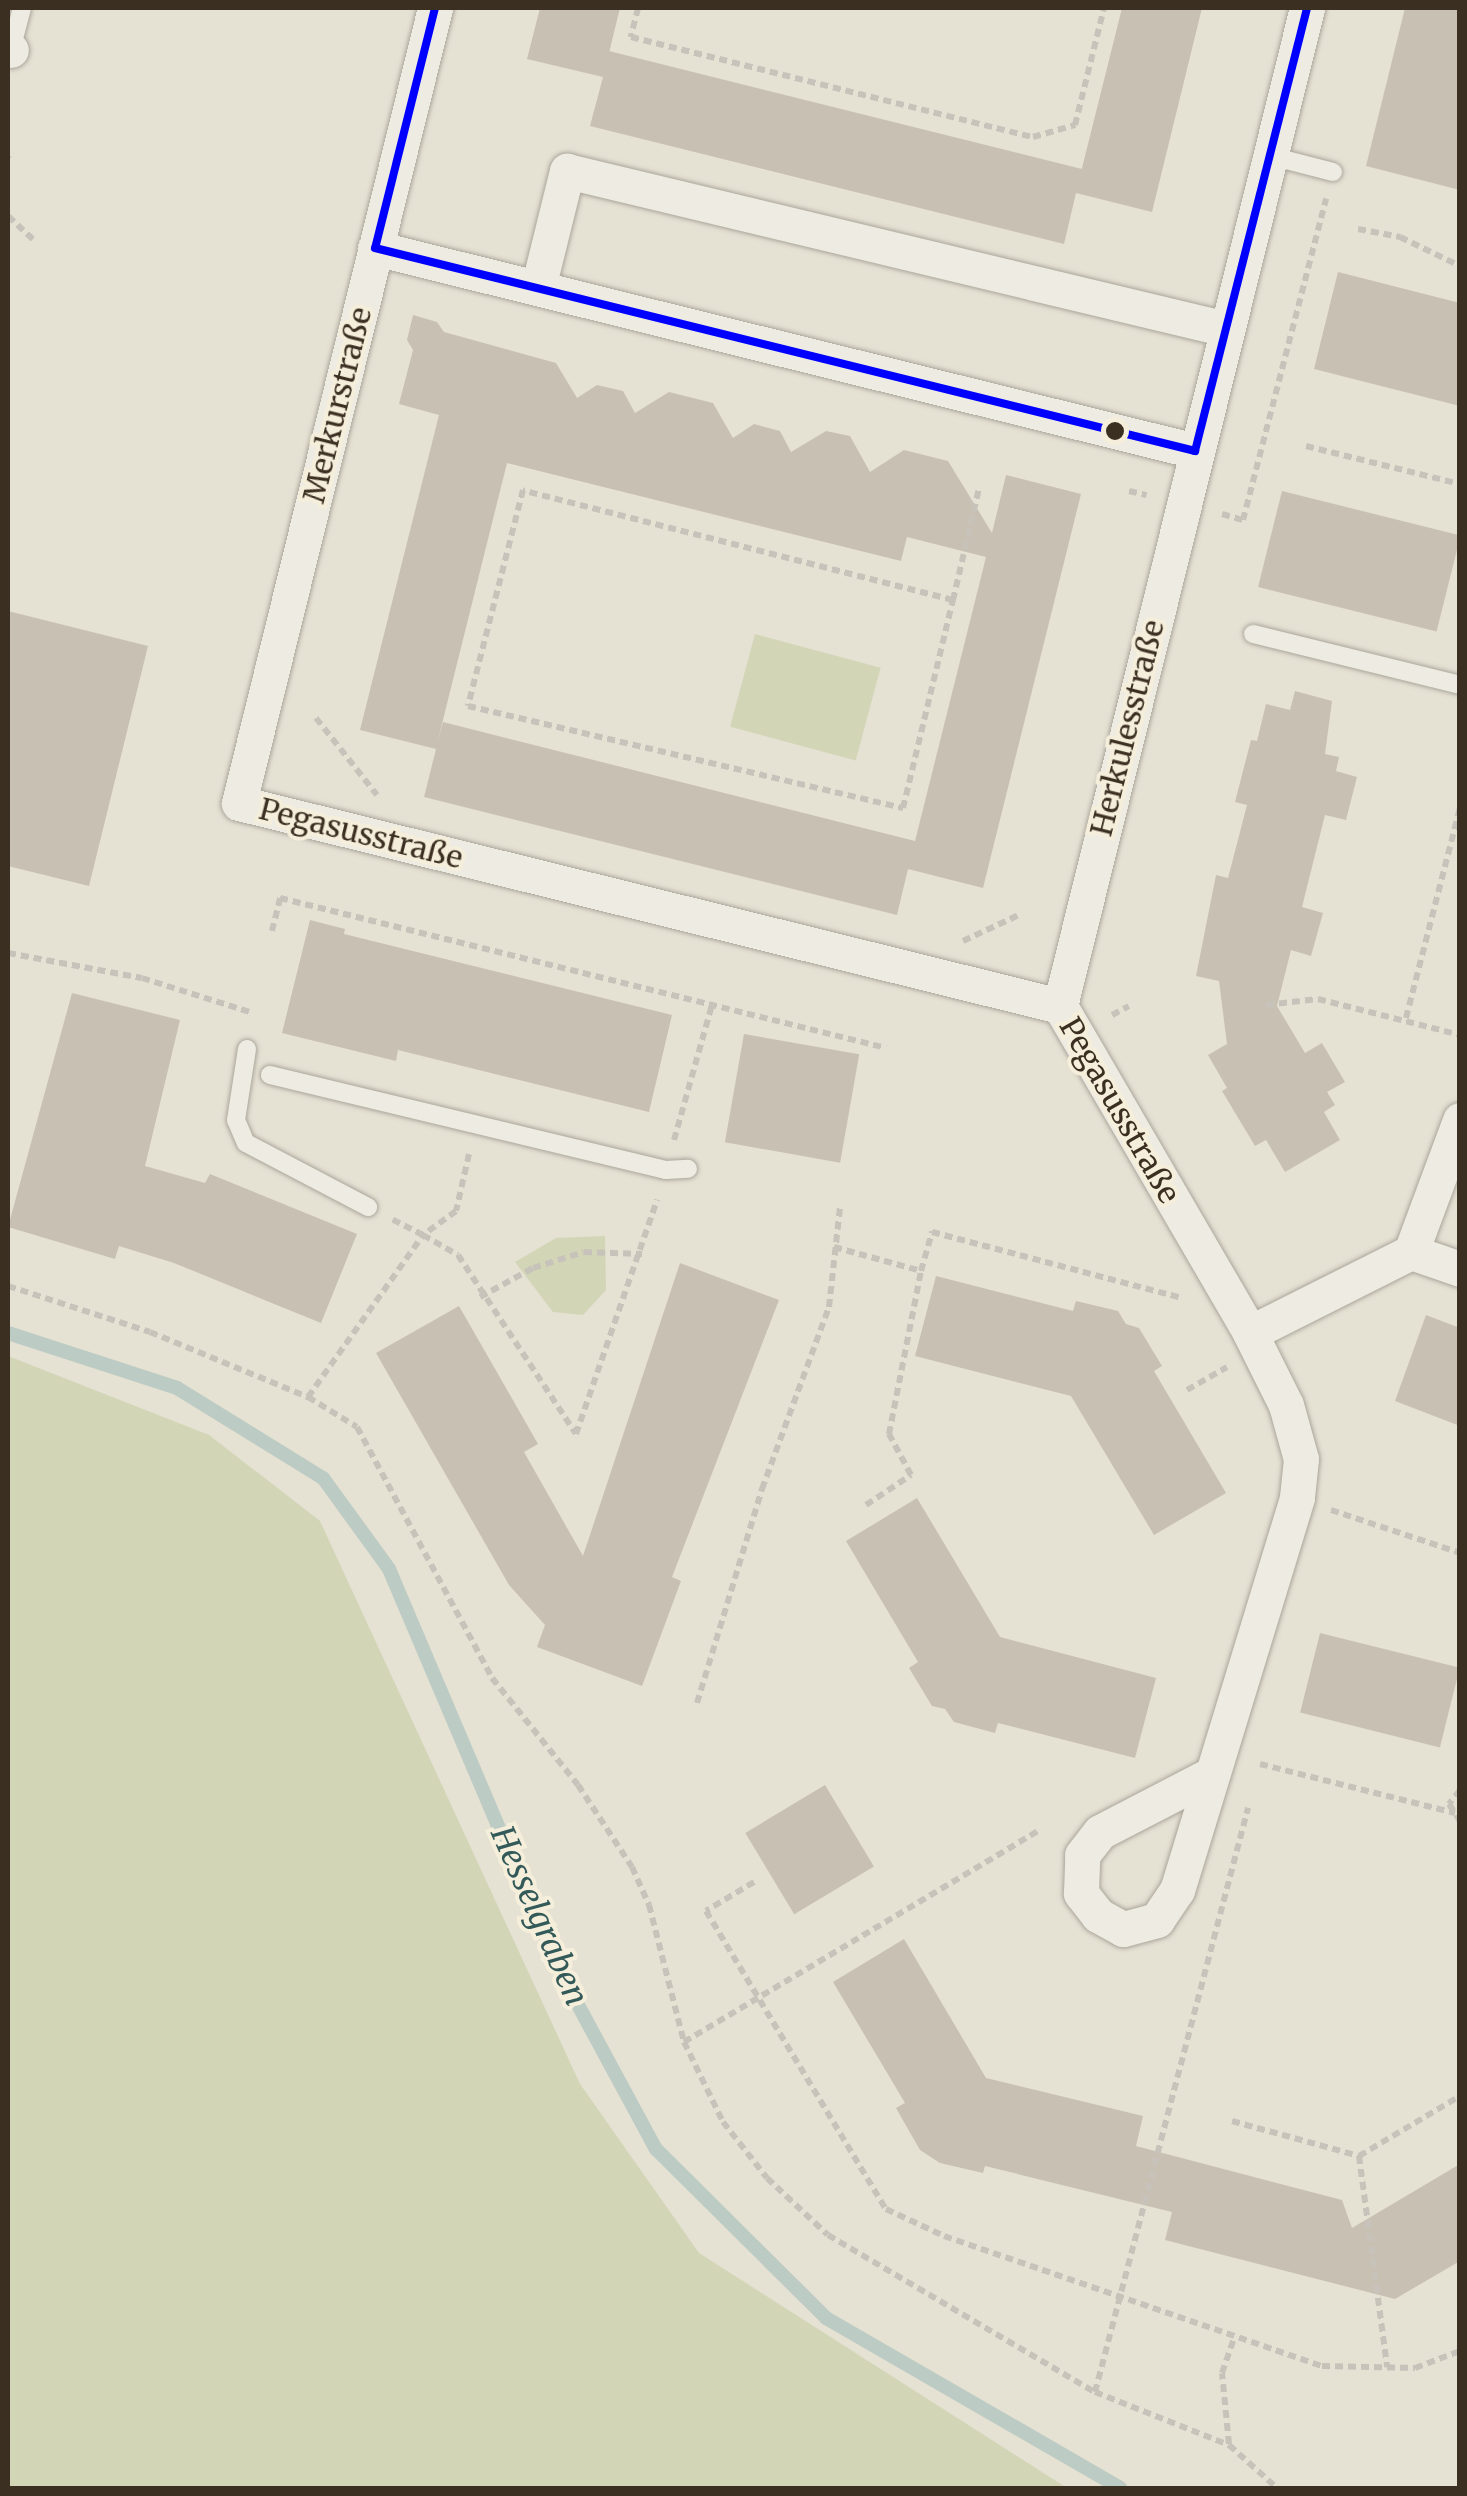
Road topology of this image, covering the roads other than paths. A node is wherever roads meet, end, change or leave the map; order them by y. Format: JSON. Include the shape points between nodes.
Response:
{"nodes":[{"id":1,"x":22,"y":8,"type":"edge"},
{"id":2,"x":434,"y":8,"type":"edge"},
{"id":3,"x":1307,"y":8,"type":"edge"},
{"id":4,"x":9,"y":49,"type":"edge"},
{"id":5,"x":1271,"y":156,"type":"junction"},
{"id":6,"x":1333,"y":172,"type":"road end"},
{"id":7,"x":375,"y":248,"type":"junction"},
{"id":8,"x":538,"y":288,"type":"junction"},
{"id":9,"x":1226,"y":329,"type":"junction"},
{"id":10,"x":1195,"y":451,"type":"junction"},
{"id":11,"x":1253,"y":634,"type":"dead end"},
{"id":12,"x":1460,"y":685,"type":"edge"},
{"id":13,"x":239,"y":803,"type":"joint"},
{"id":14,"x":1060,"y":1006,"type":"junction"},
{"id":15,"x":247,"y":1049,"type":"dead end"},
{"id":16,"x":270,"y":1075,"type":"dead end"},
{"id":17,"x":1460,"y":1120,"type":"edge"},
{"id":18,"x":688,"y":1168,"type":"dead end"},
{"id":19,"x":368,"y":1207,"type":"road end"},
{"id":20,"x":1412,"y":1252,"type":"junction"},
{"id":21,"x":1460,"y":1270,"type":"edge"},
{"id":22,"x":1250,"y":1333,"type":"junction"},
{"id":23,"x":1208,"y":1776,"type":"dead end"}],
"edges":[{"from":1,"to":4,"type":"lane"},
{"from":2,"to":7,"type":"street","name":"Merkurstraße"},
{"from":3,"to":5,"type":"street","name":"Herkulesstraße"},
{"from":5,"to":6,"type":"lane"},
{"from":5,"to":9,"type":"street","name":"Herkulesstraße"},
{"from":7,"to":8,"type":"street"},
{"from":7,"to":13,"type":"street","name":"Merkurstraße"},
{"from":8,"to":9,"type":"street","via":[[567,171]]},
{"from":8,"to":10,"type":"street"},
{"from":9,"to":10,"type":"street","name":"Herkulesstraße"},
{"from":10,"to":14,"type":"street","name":"Herkulesstraße"},
{"from":11,"to":12,"type":"lane"},
{"from":13,"to":14,"type":"street","name":"Pegasusstraße"},
{"from":14,"to":22,"type":"street","name":"Pegasusstraße"},
{"from":15,"to":19,"type":"lane","via":[[236,1120],[246,1143]]},
{"from":16,"to":18,"type":"lane","via":[[666,1170]]},
{"from":17,"to":20,"type":"street"},
{"from":20,"to":21,"type":"street"},
{"from":20,"to":22,"type":"street"},
{"from":22,"to":23,"type":"street","name":"Pegasusstraße","via":[[1318,1499]]}]}
